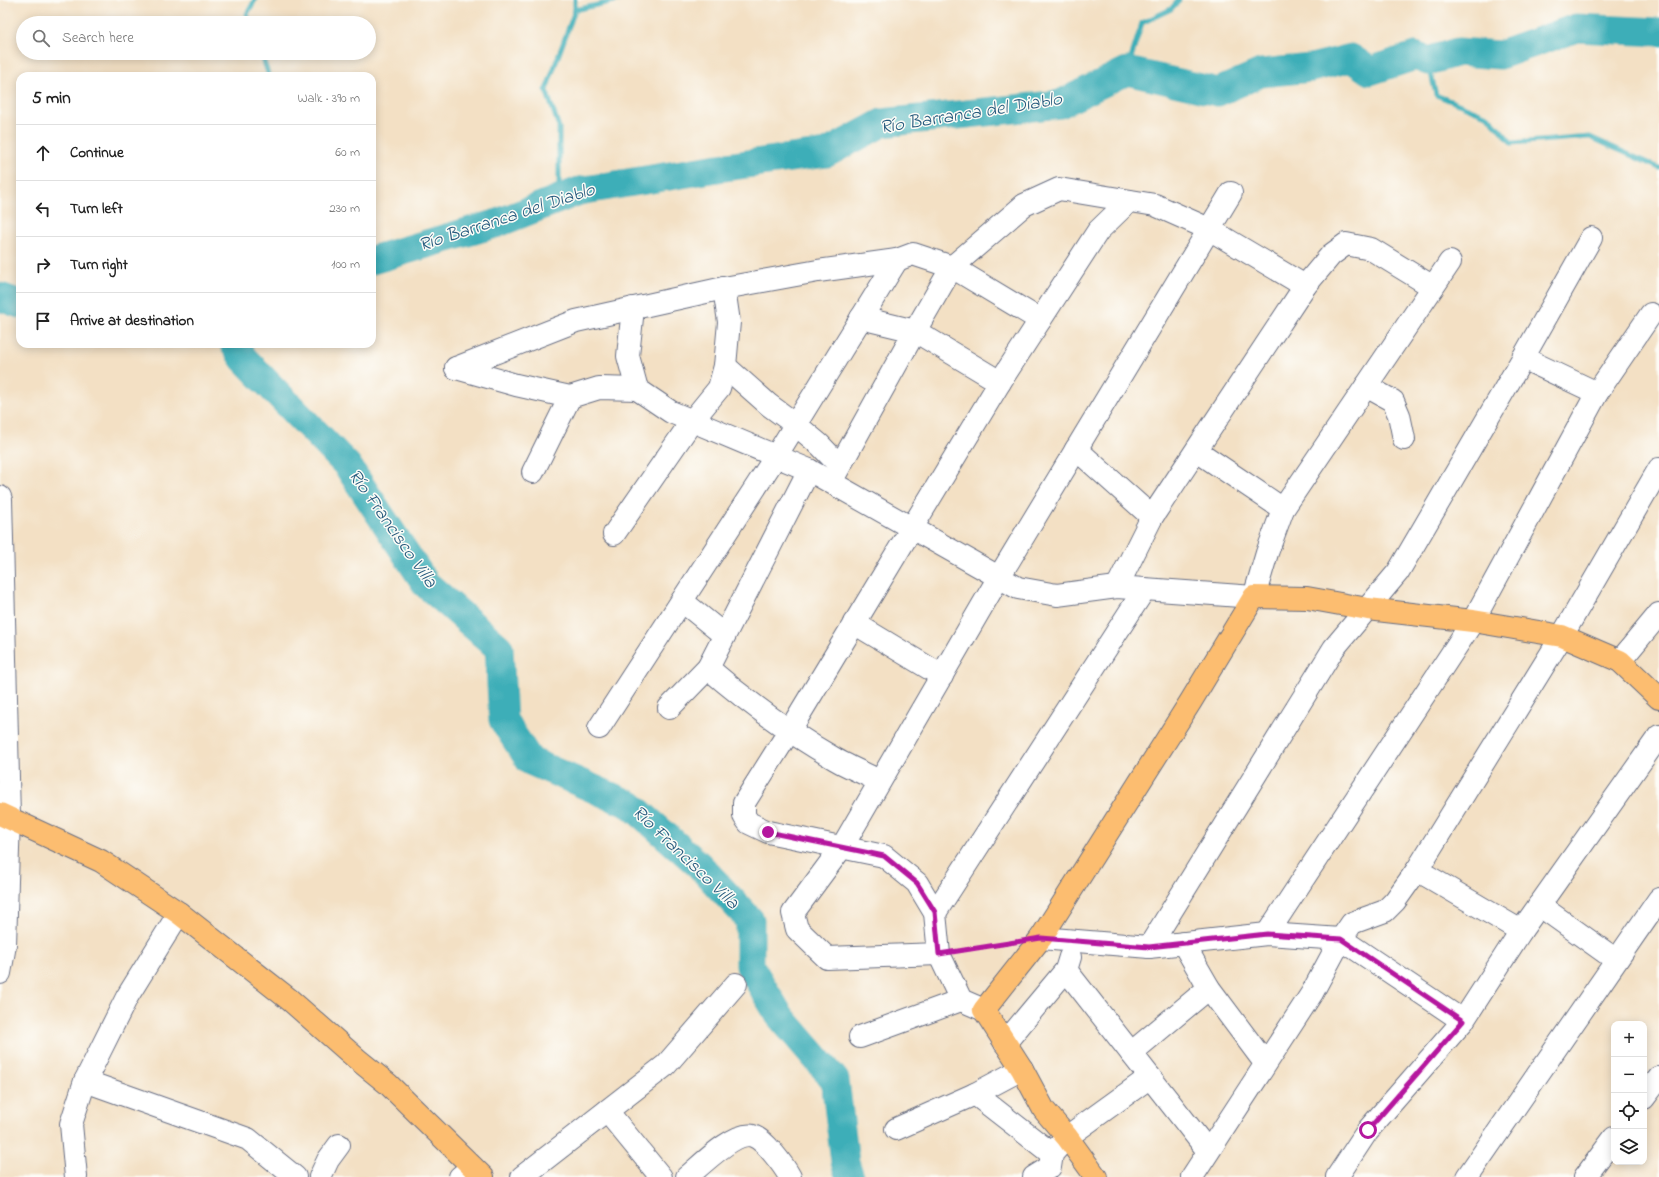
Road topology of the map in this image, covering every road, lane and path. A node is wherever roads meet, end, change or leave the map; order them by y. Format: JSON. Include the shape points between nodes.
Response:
{"nodes":[{"id":1,"x":1231,"y":193,"type":"dead end"},
{"id":2,"x":1128,"y":201,"type":"junction"},
{"id":3,"x":1209,"y":229,"type":"junction"},
{"id":4,"x":1591,"y":238,"type":"dead end"},
{"id":5,"x":897,"y":260,"type":"junction"},
{"id":6,"x":1450,"y":262,"type":"dead end"},
{"id":7,"x":952,"y":267,"type":"junction"},
{"id":8,"x":1305,"y":286,"type":"junction"},
{"id":9,"x":1433,"y":286,"type":"junction"},
{"id":10,"x":724,"y":288,"type":"junction"},
{"id":11,"x":633,"y":308,"type":"junction"},
{"id":12,"x":1651,"y":314,"type":"dead end"},
{"id":13,"x":861,"y":318,"type":"junction"},
{"id":14,"x":1040,"y":320,"type":"junction"},
{"id":15,"x":915,"y":331,"type":"junction"},
{"id":16,"x":1523,"y":358,"type":"junction"},
{"id":17,"x":725,"y":366,"type":"junction"},
{"id":18,"x":1000,"y":382,"type":"junction"},
{"id":19,"x":1366,"y":386,"type":"junction"},
{"id":20,"x":637,"y":389,"type":"junction"},
{"id":21,"x":1597,"y":393,"type":"junction"},
{"id":22,"x":570,"y":397,"type":"junction"},
{"id":23,"x":692,"y":421,"type":"junction"},
{"id":24,"x":795,"y":424,"type":"junction"},
{"id":25,"x":1404,"y":439,"type":"dead end"},
{"id":26,"x":1076,"y":449,"type":"junction"},
{"id":27,"x":1197,"y":451,"type":"junction"},
{"id":28,"x":776,"y":456,"type":"junction"},
{"id":29,"x":809,"y":470,"type":"junction"},
{"id":30,"x":1659,"y":470,"type":"edge"},
{"id":31,"x":533,"y":472,"type":"dead end"},
{"id":32,"x":835,"y":474,"type":"junction"},
{"id":33,"x":0,"y":497,"type":"edge"},
{"id":34,"x":1283,"y":509,"type":"junction"},
{"id":35,"x":1152,"y":517,"type":"junction"},
{"id":36,"x":912,"y":528,"type":"junction"},
{"id":37,"x":614,"y":534,"type":"dead end"},
{"id":38,"x":999,"y":577,"type":"junction"},
{"id":39,"x":1117,"y":587,"type":"junction"},
{"id":40,"x":1144,"y":590,"type":"junction"},
{"id":41,"x":1254,"y":597,"type":"junction"},
{"id":42,"x":682,"y":601,"type":"junction"},
{"id":43,"x":1368,"y":609,"type":"junction"},
{"id":44,"x":1659,"y":614,"type":"edge"},
{"id":45,"x":1473,"y":621,"type":"junction"},
{"id":46,"x":854,"y":623,"type":"junction"},
{"id":47,"x":724,"y":635,"type":"junction"},
{"id":48,"x":1562,"y":636,"type":"junction"},
{"id":49,"x":1620,"y":661,"type":"junction"},
{"id":50,"x":708,"y":668,"type":"junction"},
{"id":51,"x":942,"y":676,"type":"junction"},
{"id":52,"x":1659,"y":698,"type":"edge"},
{"id":53,"x":669,"y":708,"type":"dead end"},
{"id":54,"x":599,"y":728,"type":"dead end"},
{"id":55,"x":790,"y":730,"type":"junction"},
{"id":56,"x":1659,"y":736,"type":"edge"},
{"id":57,"x":880,"y":781,"type":"junction"},
{"id":58,"x":4,"y":816,"type":"edge"},
{"id":59,"x":842,"y":847,"type":"junction"},
{"id":60,"x":1417,"y":870,"type":"junction"},
{"id":61,"x":1659,"y":899,"type":"edge"},
{"id":62,"x":1539,"y":905,"type":"junction"},
{"id":63,"x":935,"y":912,"type":"junction"},
{"id":64,"x":179,"y":913,"type":"junction"},
{"id":65,"x":1521,"y":931,"type":"junction"},
{"id":66,"x":1267,"y":934,"type":"junction"},
{"id":67,"x":1041,"y":938,"type":"junction"},
{"id":68,"x":1341,"y":939,"type":"junction"},
{"id":69,"x":1075,"y":941,"type":"junction"},
{"id":70,"x":1183,"y":943,"type":"junction"},
{"id":71,"x":1149,"y":947,"type":"junction"},
{"id":72,"x":939,"y":954,"type":"junction"},
{"id":73,"x":1616,"y":960,"type":"junction"},
{"id":74,"x":1066,"y":970,"type":"junction"},
{"id":75,"x":0,"y":973,"type":"edge"},
{"id":76,"x":736,"y":984,"type":"dead end"},
{"id":77,"x":1209,"y":988,"type":"junction"},
{"id":78,"x":961,"y":1000,"type":"junction"},
{"id":79,"x":984,"y":1010,"type":"junction"},
{"id":80,"x":1463,"y":1021,"type":"junction"},
{"id":81,"x":860,"y":1037,"type":"dead end"},
{"id":82,"x":1005,"y":1043,"type":"junction"},
{"id":83,"x":1131,"y":1053,"type":"junction"},
{"id":84,"x":1265,"y":1063,"type":"junction"},
{"id":85,"x":1022,"y":1069,"type":"junction"},
{"id":86,"x":1150,"y":1077,"type":"junction"},
{"id":87,"x":85,"y":1081,"type":"junction"},
{"id":88,"x":975,"y":1094,"type":"junction"},
{"id":89,"x":607,"y":1111,"type":"junction"},
{"id":90,"x":896,"y":1129,"type":"dead end"},
{"id":91,"x":1067,"y":1137,"type":"junction"},
{"id":92,"x":1611,"y":1142,"type":"edge"},
{"id":93,"x":340,"y":1145,"type":"dead end"},
{"id":94,"x":1208,"y":1151,"type":"junction"},
{"id":95,"x":1052,"y":1154,"type":"junction"},
{"id":96,"x":472,"y":1174,"type":"edge"},
{"id":97,"x":76,"y":1177,"type":"edge"},
{"id":98,"x":295,"y":1177,"type":"edge"},
{"id":99,"x":320,"y":1177,"type":"edge"},
{"id":100,"x":522,"y":1177,"type":"edge"},
{"id":101,"x":662,"y":1177,"type":"edge"},
{"id":102,"x":687,"y":1177,"type":"edge"},
{"id":103,"x":790,"y":1177,"type":"edge"},
{"id":104,"x":1034,"y":1177,"type":"edge"},
{"id":105,"x":1096,"y":1177,"type":"edge"},
{"id":106,"x":1192,"y":1177,"type":"edge"},
{"id":107,"x":1336,"y":1177,"type":"edge"},
{"id":108,"x":1466,"y":1177,"type":"edge"},
{"id":109,"x":1585,"y":1177,"type":"edge"}],
"edges":[{"from":1,"to":3,"type":"street"},
{"from":2,"to":3,"type":"street","via":[[1155,205]]},
{"from":2,"to":7,"type":"street","via":[[1059,189],[1024,205]]},
{"from":2,"to":14,"type":"street","via":[[1098,231]]},
{"from":3,"to":8,"type":"street"},
{"from":3,"to":26,"type":"street"},
{"from":4,"to":16,"type":"street"},
{"from":5,"to":7,"type":"street","via":[[913,254]]},
{"from":5,"to":10,"type":"street"},
{"from":5,"to":13,"type":"street"},
{"from":6,"to":9,"type":"street"},
{"from":7,"to":14,"type":"street"},
{"from":7,"to":15,"type":"street"},
{"from":8,"to":9,"type":"street","via":[[1331,255],[1346,244],[1370,249]]},
{"from":8,"to":27,"type":"street"},
{"from":9,"to":19,"type":"street"},
{"from":10,"to":11,"type":"street"},
{"from":10,"to":17,"type":"street","via":[[729,322]]},
{"from":11,"to":20,"type":"street","via":[[628,356]]},
{"from":11,"to":22,"type":"street","via":[[576,321],[456,368]]},
{"from":12,"to":21,"type":"street"},
{"from":13,"to":15,"type":"street"},
{"from":13,"to":24,"type":"street"},
{"from":14,"to":18,"type":"street"},
{"from":15,"to":18,"type":"street"},
{"from":15,"to":32,"type":"street"},
{"from":16,"to":21,"type":"street"},
{"from":16,"to":43,"type":"street","via":[[1398,572]]},
{"from":17,"to":23,"type":"street","via":[[719,388]]},
{"from":17,"to":24,"type":"street"},
{"from":18,"to":36,"type":"street"},
{"from":19,"to":25,"type":"street","via":[[1393,401]]},
{"from":19,"to":34,"type":"street"},
{"from":20,"to":22,"type":"street","via":[[600,388]]},
{"from":20,"to":23,"type":"street","via":[[671,412]]},
{"from":21,"to":45,"type":"street"},
{"from":22,"to":31,"type":"street"},
{"from":23,"to":28,"type":"street"},
{"from":23,"to":37,"type":"street"},
{"from":24,"to":28,"type":"street"},
{"from":24,"to":32,"type":"street","via":[[820,445]]},
{"from":26,"to":35,"type":"street"},
{"from":26,"to":38,"type":"street"},
{"from":27,"to":34,"type":"street"},
{"from":27,"to":35,"type":"street"},
{"from":28,"to":29,"type":"street"},
{"from":28,"to":42,"type":"street"},
{"from":29,"to":32,"type":"street"},
{"from":29,"to":47,"type":"street"},
{"from":30,"to":48,"type":"street"},
{"from":32,"to":36,"type":"street"},
{"from":33,"to":58,"type":"street"},
{"from":34,"to":41,"type":"street"},
{"from":35,"to":39,"type":"street"},
{"from":36,"to":38,"type":"street"},
{"from":36,"to":46,"type":"street"},
{"from":38,"to":39,"type":"street","via":[[1018,588],[1057,595]]},
{"from":38,"to":51,"type":"street"},
{"from":39,"to":40,"type":"street"},
{"from":40,"to":41,"type":"street"},
{"from":40,"to":63,"type":"street"},
{"from":41,"to":43,"type":"main road","via":[[1307,598]]},
{"from":41,"to":67,"type":"main road"},
{"from":42,"to":47,"type":"street"},
{"from":42,"to":54,"type":"street"},
{"from":43,"to":45,"type":"main road"},
{"from":43,"to":71,"type":"street","via":[[1334,648]]},
{"from":44,"to":49,"type":"street"},
{"from":45,"to":48,"type":"main road"},
{"from":45,"to":66,"type":"street"},
{"from":46,"to":51,"type":"street"},
{"from":46,"to":55,"type":"street"},
{"from":47,"to":50,"type":"street"},
{"from":48,"to":49,"type":"main road"},
{"from":48,"to":60,"type":"street"},
{"from":49,"to":52,"type":"main road"},
{"from":50,"to":53,"type":"street"},
{"from":50,"to":55,"type":"street","via":[[744,699]]},
{"from":51,"to":57,"type":"street"},
{"from":55,"to":57,"type":"street","via":[[836,760]]},
{"from":55,"to":59,"type":"street","via":[[744,803],[744,816],[749,823],[768,832]]},
{"from":56,"to":62,"type":"street"},
{"from":57,"to":59,"type":"street"},
{"from":58,"to":64,"type":"main road","via":[[101,861]]},
{"from":58,"to":75,"type":"street","via":[[5,946]]},
{"from":59,"to":63,"type":"street","via":[[884,856],[917,883]]},
{"from":59,"to":72,"type":"street","via":[[793,913],[797,929],[827,958]]},
{"from":60,"to":65,"type":"street"},
{"from":60,"to":68,"type":"street","via":[[1385,911],[1352,923]]},
{"from":61,"to":73,"type":"street"},
{"from":62,"to":65,"type":"street"},
{"from":62,"to":73,"type":"street"},
{"from":63,"to":72,"type":"street"},
{"from":64,"to":87,"type":"street","via":[[127,998]]},
{"from":64,"to":96,"type":"main road","via":[[290,1000],[388,1084]]},
{"from":65,"to":80,"type":"street"},
{"from":66,"to":68,"type":"street"},
{"from":66,"to":70,"type":"street"},
{"from":67,"to":69,"type":"street"},
{"from":67,"to":72,"type":"path"},
{"from":67,"to":79,"type":"main road"},
{"from":68,"to":80,"type":"street"},
{"from":68,"to":84,"type":"street","via":[[1312,993]]},
{"from":69,"to":71,"type":"street"},
{"from":69,"to":74,"type":"street"},
{"from":70,"to":71,"type":"street"},
{"from":70,"to":77,"type":"street"},
{"from":72,"to":78,"type":"street"},
{"from":73,"to":108,"type":"street","via":[[1568,1033]]},
{"from":74,"to":82,"type":"street"},
{"from":74,"to":83,"type":"street"},
{"from":76,"to":89,"type":"street","via":[[666,1065]]},
{"from":77,"to":83,"type":"street"},
{"from":77,"to":84,"type":"street"},
{"from":78,"to":79,"type":"street"},
{"from":78,"to":81,"type":"street"},
{"from":79,"to":82,"type":"main road"},
{"from":80,"to":107,"type":"street","via":[[1368,1130]]},
{"from":82,"to":85,"type":"main road"},
{"from":83,"to":86,"type":"street"},
{"from":84,"to":94,"type":"street"},
{"from":85,"to":88,"type":"street"},
{"from":85,"to":91,"type":"main road","via":[[1044,1110]]},
{"from":86,"to":91,"type":"street"},
{"from":86,"to":94,"type":"street"},
{"from":87,"to":97,"type":"street","via":[[71,1124]]},
{"from":87,"to":98,"type":"street","via":[[248,1139]]},
{"from":88,"to":90,"type":"street"},
{"from":88,"to":95,"type":"street"},
{"from":89,"to":100,"type":"street"},
{"from":89,"to":101,"type":"street"},
{"from":91,"to":95,"type":"street"},
{"from":91,"to":105,"type":"main road"},
{"from":92,"to":109,"type":"street"},
{"from":93,"to":99,"type":"street","via":[[328,1160]]},
{"from":94,"to":106,"type":"street"},
{"from":95,"to":104,"type":"street","via":[[1050,1167]]},
{"from":102,"to":103,"type":"street","via":[[732,1140],[753,1136],[763,1142]]}]}
